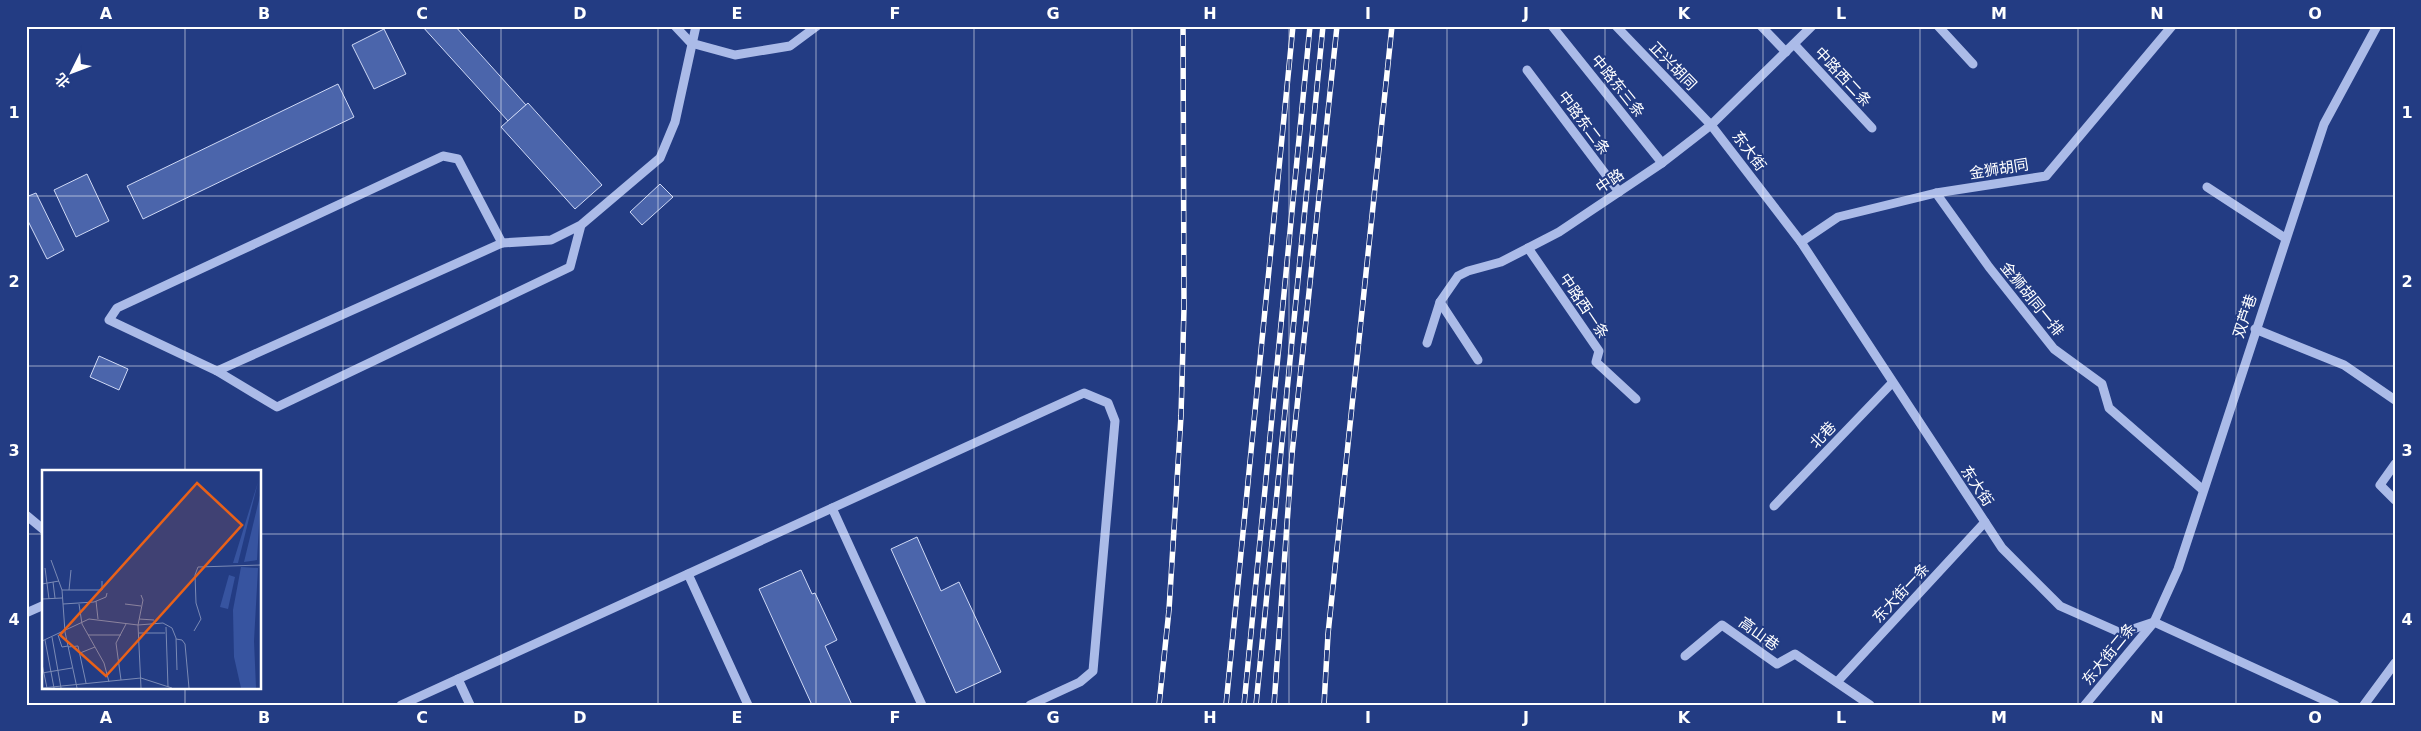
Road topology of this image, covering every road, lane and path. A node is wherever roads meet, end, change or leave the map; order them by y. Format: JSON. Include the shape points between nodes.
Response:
{"nodes":[{"id":1,"x":675,"y":26,"type":"edge"},
{"id":2,"x":696,"y":26,"type":"edge"},
{"id":3,"x":817,"y":26,"type":"edge"},
{"id":4,"x":1552,"y":26,"type":"edge"},
{"id":5,"x":1616,"y":26,"type":"edge"},
{"id":6,"x":1761,"y":26,"type":"edge"},
{"id":7,"x":1812,"y":26,"type":"edge"},
{"id":8,"x":1938,"y":26,"type":"edge"},
{"id":9,"x":2172,"y":26,"type":"edge"},
{"id":10,"x":2377,"y":26,"type":"edge"},
{"id":11,"x":691,"y":43,"type":"junction"},
{"id":12,"x":1794,"y":44,"type":"junction"},
{"id":13,"x":1786,"y":52,"type":"junction"},
{"id":14,"x":1973,"y":64,"type":"dead end"},
{"id":15,"x":1527,"y":70,"type":"dead end"},
{"id":16,"x":1711,"y":125,"type":"junction"},
{"id":17,"x":1872,"y":128,"type":"dead end"},
{"id":18,"x":1662,"y":163,"type":"junction"},
{"id":19,"x":2207,"y":187,"type":"dead end"},
{"id":20,"x":1619,"y":192,"type":"junction"},
{"id":21,"x":1936,"y":193,"type":"junction"},
{"id":22,"x":581,"y":225,"type":"junction"},
{"id":23,"x":2285,"y":238,"type":"junction"},
{"id":24,"x":1801,"y":242,"type":"junction"},
{"id":25,"x":502,"y":243,"type":"junction"},
{"id":26,"x":1528,"y":248,"type":"junction"},
{"id":27,"x":1440,"y":302,"type":"junction"},
{"id":28,"x":2255,"y":330,"type":"junction"},
{"id":29,"x":1428,"y":343,"type":"dead end"},
{"id":30,"x":1478,"y":360,"type":"dead end"},
{"id":31,"x":217,"y":371,"type":"junction"},
{"id":32,"x":1892,"y":384,"type":"junction"},
{"id":33,"x":1636,"y":399,"type":"dead end"},
{"id":34,"x":2395,"y":400,"type":"edge"},
{"id":35,"x":2395,"y":464,"type":"edge"},
{"id":36,"x":2203,"y":490,"type":"junction"},
{"id":37,"x":2395,"y":500,"type":"edge"},
{"id":38,"x":1774,"y":506,"type":"dead end"},
{"id":39,"x":832,"y":508,"type":"junction"},
{"id":40,"x":26,"y":515,"type":"edge"},
{"id":41,"x":1985,"y":522,"type":"junction"},
{"id":42,"x":42,"y":528,"type":"edge"},
{"id":43,"x":688,"y":574,"type":"junction"},
{"id":44,"x":42,"y":606,"type":"edge"},
{"id":45,"x":26,"y":614,"type":"edge"},
{"id":46,"x":2154,"y":622,"type":"junction"},
{"id":47,"x":1685,"y":656,"type":"dead end"},
{"id":48,"x":2395,"y":663,"type":"edge"},
{"id":49,"x":458,"y":679,"type":"junction"},
{"id":50,"x":1837,"y":682,"type":"junction"},
{"id":51,"x":401,"y":705,"type":"edge"},
{"id":52,"x":470,"y":705,"type":"edge"},
{"id":53,"x":748,"y":705,"type":"edge"},
{"id":54,"x":922,"y":705,"type":"edge"},
{"id":55,"x":1030,"y":705,"type":"edge"},
{"id":56,"x":1870,"y":705,"type":"edge"},
{"id":57,"x":2085,"y":705,"type":"edge"},
{"id":58,"x":2335,"y":705,"type":"edge"},
{"id":59,"x":2364,"y":705,"type":"edge"}],
"edges":[{"from":1,"to":11,"type":"street"},
{"from":2,"to":11,"type":"street"},
{"from":3,"to":11,"type":"street","via":[[790,46],[735,54]]},
{"from":4,"to":18,"type":"street","name":"中路东三条"},
{"from":5,"to":16,"type":"street","name":"正兴胡同"},
{"from":6,"to":13,"type":"street"},
{"from":7,"to":12,"type":"street","name":"中路"},
{"from":8,"to":14,"type":"street"},
{"from":9,"to":21,"type":"street","name":"金狮胡同","via":[[2046,176]]},
{"from":10,"to":23,"type":"street","name":"双芦巷","via":[[2324,124]]},
{"from":11,"to":22,"type":"street","via":[[675,122],[660,158]]},
{"from":12,"to":13,"type":"street","name":"中路"},
{"from":12,"to":17,"type":"street","name":"中路西二条"},
{"from":13,"to":16,"type":"street","name":"中路"},
{"from":15,"to":20,"type":"street","name":"中路东二条"},
{"from":16,"to":18,"type":"street","name":"中路"},
{"from":16,"to":24,"type":"street","name":"东大街"},
{"from":18,"to":20,"type":"street","name":"中路"},
{"from":19,"to":23,"type":"street"},
{"from":20,"to":26,"type":"street","name":"中路","via":[[1559,232]]},
{"from":21,"to":24,"type":"street","name":"金狮胡同","via":[[1838,217]]},
{"from":21,"to":36,"type":"street","name":"金狮胡同一排","via":[[2054,349],[2102,384],[2109,408]]},
{"from":22,"to":25,"type":"street","via":[[551,240]]},
{"from":22,"to":31,"type":"street","via":[[570,267],[277,407]]},
{"from":23,"to":28,"type":"street","name":"双芦巷"},
{"from":24,"to":32,"type":"street","name":"东大街"},
{"from":25,"to":31,"type":"street"},
{"from":25,"to":31,"type":"street","via":[[458,159],[443,156],[117,308],[109,320]]},
{"from":26,"to":27,"type":"street","name":"中路","via":[[1501,262],[1458,276]]},
{"from":26,"to":33,"type":"street","name":"中路西一条","via":[[1598,351],[1596,362]]},
{"from":27,"to":29,"type":"street","name":"中路"},
{"from":27,"to":30,"type":"street"},
{"from":28,"to":34,"type":"street","via":[[2344,365]]},
{"from":28,"to":36,"type":"street","name":"双芦巷"},
{"from":32,"to":38,"type":"street","name":"北巷"},
{"from":32,"to":41,"type":"street","name":"东大街"},
{"from":35,"to":37,"type":"street","via":[[2380,485]]},
{"from":36,"to":46,"type":"street","name":"双芦巷","via":[[2178,569]]},
{"from":39,"to":43,"type":"street"},
{"from":39,"to":54,"type":"street"},
{"from":39,"to":55,"type":"street","via":[[1084,393],[1108,403],[1115,420],[1093,672],[1080,682]]},
{"from":40,"to":42,"type":"street"},
{"from":41,"to":46,"type":"street","name":"东大街","via":[[2002,548],[2060,606],[2121,634]]},
{"from":41,"to":50,"type":"street","name":"东大街一条"},
{"from":43,"to":49,"type":"street"},
{"from":43,"to":53,"type":"street"},
{"from":44,"to":45,"type":"street"},
{"from":46,"to":57,"type":"street","name":"东大街二条"},
{"from":46,"to":58,"type":"street"},
{"from":47,"to":50,"type":"street","name":"高山巷","via":[[1722,625],[1777,664],[1795,654]]},
{"from":48,"to":59,"type":"street"},
{"from":49,"to":51,"type":"street"},
{"from":49,"to":52,"type":"street"},
{"from":50,"to":56,"type":"street","name":"高山巷"}]}
